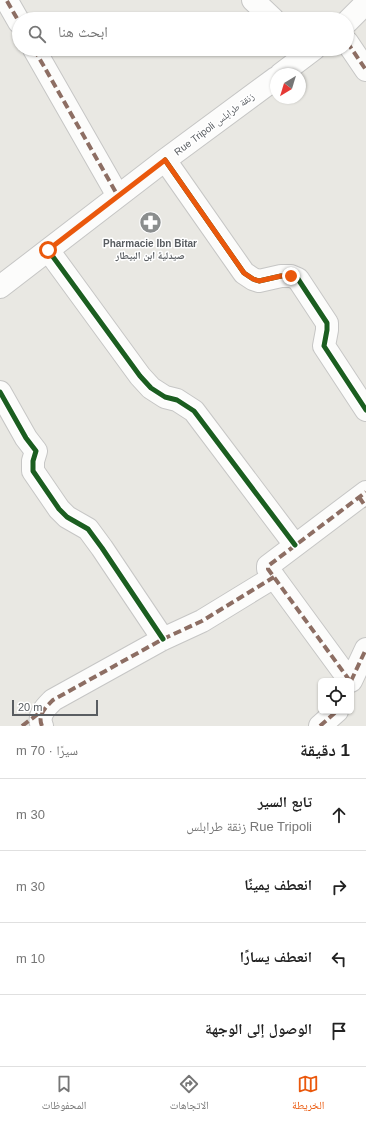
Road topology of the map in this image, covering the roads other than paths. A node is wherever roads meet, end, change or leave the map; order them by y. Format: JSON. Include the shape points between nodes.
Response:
{"nodes":[{"id":1,"x":253,"y":0,"type":"edge"},
{"id":2,"x":5,"y":2,"type":"edge"},
{"id":3,"x":366,"y":3,"type":"edge"},
{"id":4,"x":12,"y":12,"type":"edge"},
{"id":5,"x":266,"y":12,"type":"edge"},
{"id":6,"x":354,"y":15,"type":"edge"},
{"id":7,"x":354,"y":52,"type":"edge"},
{"id":8,"x":38,"y":56,"type":"edge"},
{"id":9,"x":303,"y":56,"type":"edge"},
{"id":10,"x":288,"y":68,"type":"edge"},
{"id":11,"x":366,"y":70,"type":"edge"},
{"id":12,"x":270,"y":82,"type":"edge"},
{"id":13,"x":165,"y":160,"type":"junction"},
{"id":14,"x":118,"y":196,"type":"junction"},
{"id":15,"x":48,"y":250,"type":"junction"},
{"id":16,"x":0,"y":287,"type":"edge"},
{"id":17,"x":0,"y":392,"type":"edge"},
{"id":18,"x":366,"y":410,"type":"edge"},
{"id":19,"x":364,"y":499,"type":"edge"},
{"id":20,"x":295,"y":545,"type":"junction"},
{"id":21,"x":274,"y":577,"type":"junction"},
{"id":22,"x":163,"y":639,"type":"junction"},
{"id":23,"x":366,"y":649,"type":"edge"},
{"id":24,"x":348,"y":678,"type":"edge"},
{"id":25,"x":352,"y":678,"type":"edge"},
{"id":26,"x":334,"y":714,"type":"edge"},
{"id":27,"x":42,"y":719,"type":"edge"},
{"id":28,"x":22,"y":726,"type":"edge"},
{"id":29,"x":320,"y":726,"type":"edge"}],
"edges":[{"from":1,"to":5,"type":"street"},
{"from":2,"to":4,"type":"street"},
{"from":3,"to":6,"type":"street"},
{"from":7,"to":11,"type":"street"},
{"from":8,"to":14,"type":"street"},
{"from":9,"to":10,"type":"street"},
{"from":12,"to":13,"type":"street","name":"Rue Tripoli زنقة طرابلس"},
{"from":13,"to":14,"type":"street","name":"Rue Tripoli زنقة طرابلس"},
{"from":13,"to":18,"type":"street","via":[[244,273],[259,281],[281,276],[298,279],[327,322],[324,346]]},
{"from":14,"to":15,"type":"street","name":"Rue Tripoli زنقة طرابلس"},
{"from":15,"to":16,"type":"street","name":"Rue Tripoli زنقة طرابلس"},
{"from":15,"to":20,"type":"street","via":[[140,376],[151,388],[194,411]]},
{"from":17,"to":22,"type":"street","via":[[36,451],[33,471],[59,509],[67,517],[88,529]]},
{"from":19,"to":20,"type":"street"},
{"from":20,"to":21,"type":"street","via":[[268,566]]},
{"from":21,"to":22,"type":"street","via":[[202,620]]},
{"from":21,"to":24,"type":"street"},
{"from":22,"to":27,"type":"street","via":[[53,700]]},
{"from":23,"to":25,"type":"street"},
{"from":26,"to":29,"type":"street"},
{"from":27,"to":28,"type":"street"}]}
